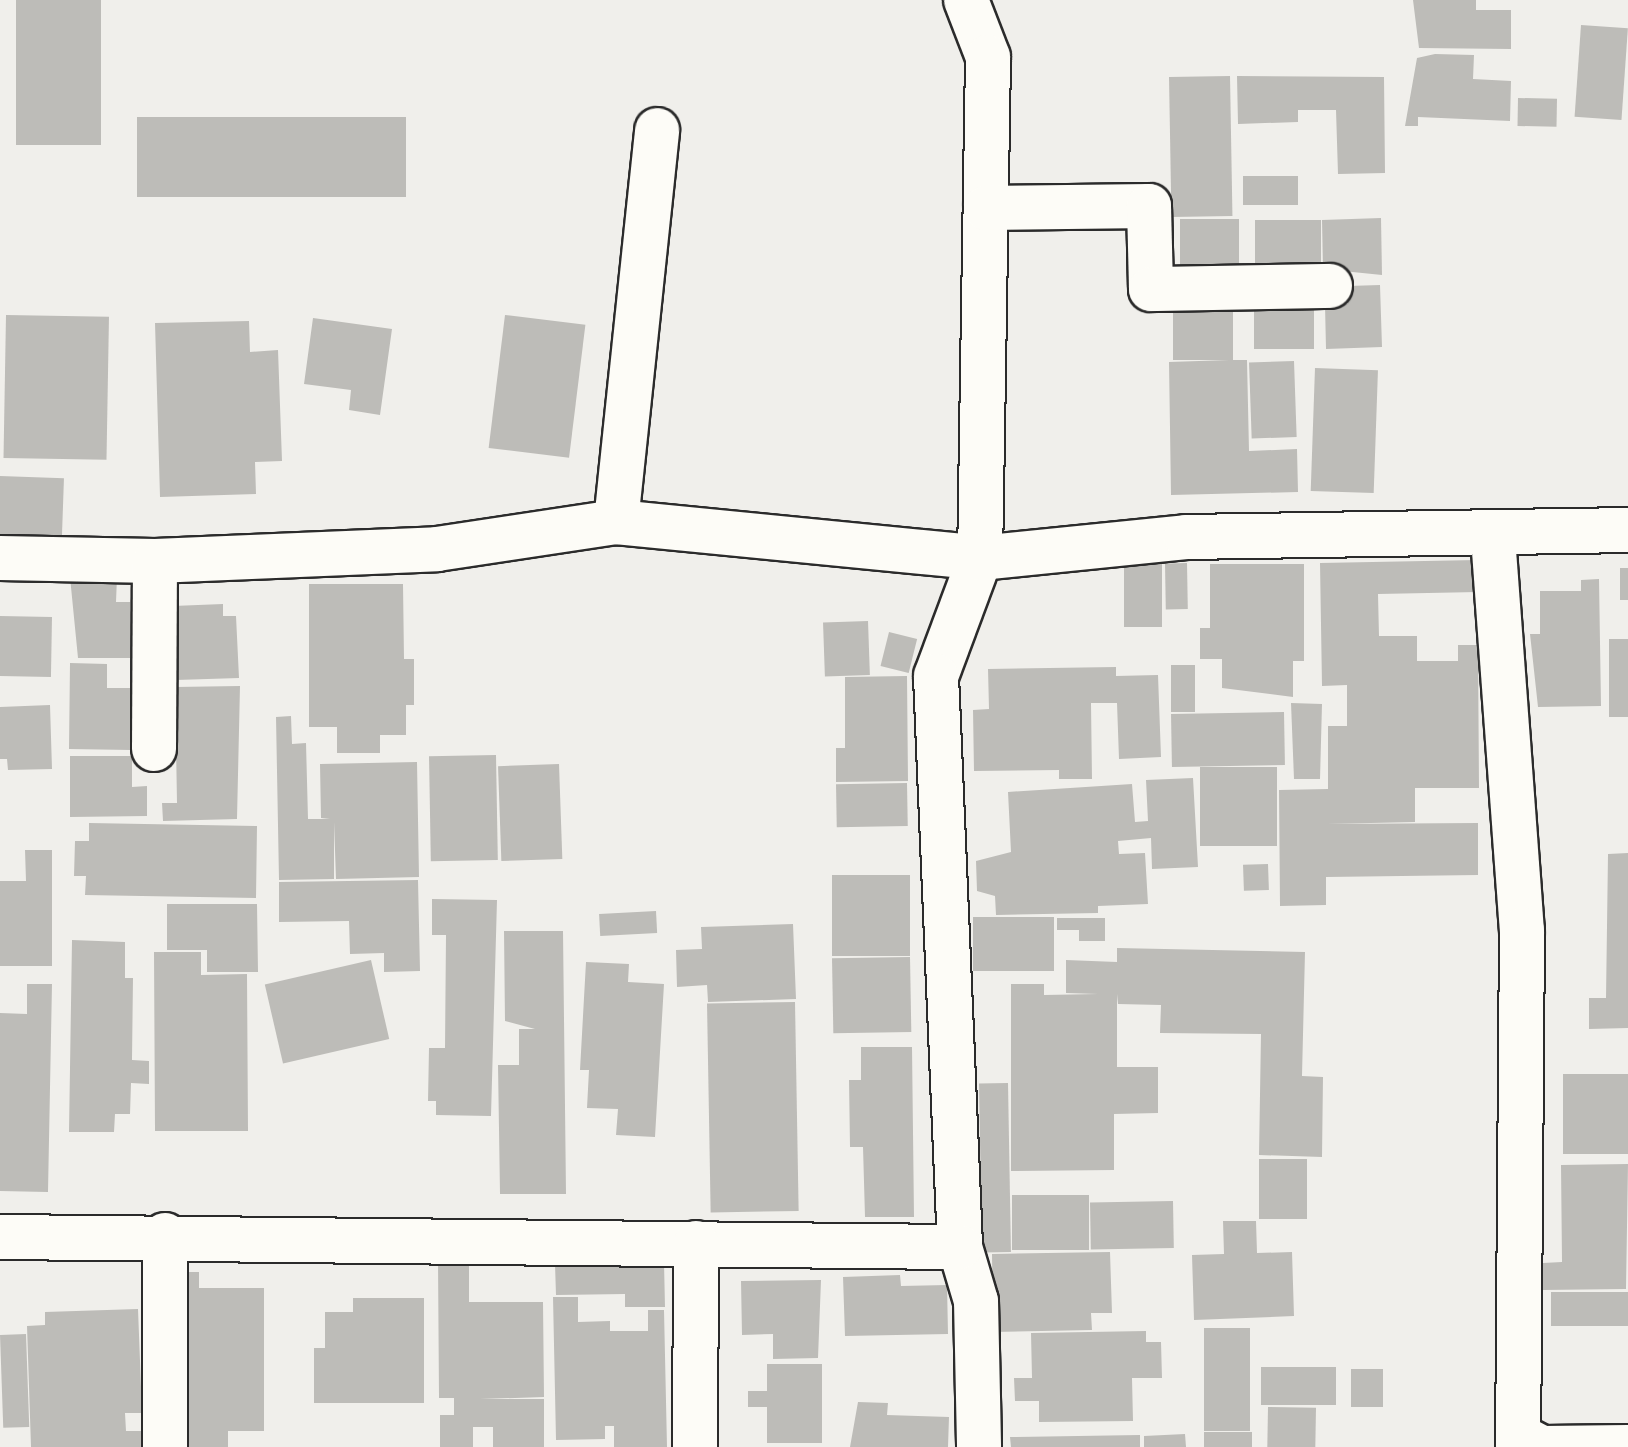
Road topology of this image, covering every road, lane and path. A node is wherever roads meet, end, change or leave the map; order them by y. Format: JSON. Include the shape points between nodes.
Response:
{"nodes":[{"id":1,"x":966,"y":0,"type":"edge"},
{"id":2,"x":657,"y":130,"type":"dead end"},
{"id":3,"x":986,"y":208,"type":"junction"},
{"id":4,"x":1330,"y":286,"type":"dead end"},
{"id":5,"x":616,"y":522,"type":"junction"},
{"id":6,"x":1628,"y":530,"type":"edge"},
{"id":7,"x":1493,"y":537,"type":"junction"},
{"id":8,"x":0,"y":558,"type":"edge"},
{"id":9,"x":980,"y":558,"type":"junction"},
{"id":10,"x":155,"y":561,"type":"junction"},
{"id":11,"x":154,"y":749,"type":"dead end"},
{"id":12,"x":165,"y":1235,"type":"junction"},
{"id":13,"x":0,"y":1237,"type":"edge"},
{"id":14,"x":696,"y":1243,"type":"junction"},
{"id":15,"x":960,"y":1247,"type":"junction"},
{"id":16,"x":1518,"y":1436,"type":"edge"},
{"id":17,"x":1628,"y":1437,"type":"edge"},
{"id":18,"x":165,"y":1447,"type":"edge"},
{"id":19,"x":695,"y":1447,"type":"edge"},
{"id":20,"x":979,"y":1447,"type":"edge"}],
"edges":[{"from":1,"to":3,"type":"street","via":[[988,57]]},
{"from":2,"to":5,"type":"street"},
{"from":3,"to":4,"type":"street","via":[[1149,206],[1151,289]]},
{"from":3,"to":9,"type":"street"},
{"from":5,"to":9,"type":"street"},
{"from":5,"to":10,"type":"street","via":[[437,549]]},
{"from":6,"to":7,"type":"street"},
{"from":7,"to":9,"type":"street","via":[[1186,537]]},
{"from":7,"to":16,"type":"street","via":[[1522,930]]},
{"from":8,"to":10,"type":"street"},
{"from":9,"to":15,"type":"street","via":[[936,676]]},
{"from":10,"to":11,"type":"street"},
{"from":12,"to":13,"type":"street"},
{"from":12,"to":14,"type":"street"},
{"from":12,"to":18,"type":"street"},
{"from":14,"to":15,"type":"street"},
{"from":14,"to":19,"type":"street"},
{"from":15,"to":20,"type":"street","via":[[976,1301]]},
{"from":16,"to":17,"type":"lane"}]}
